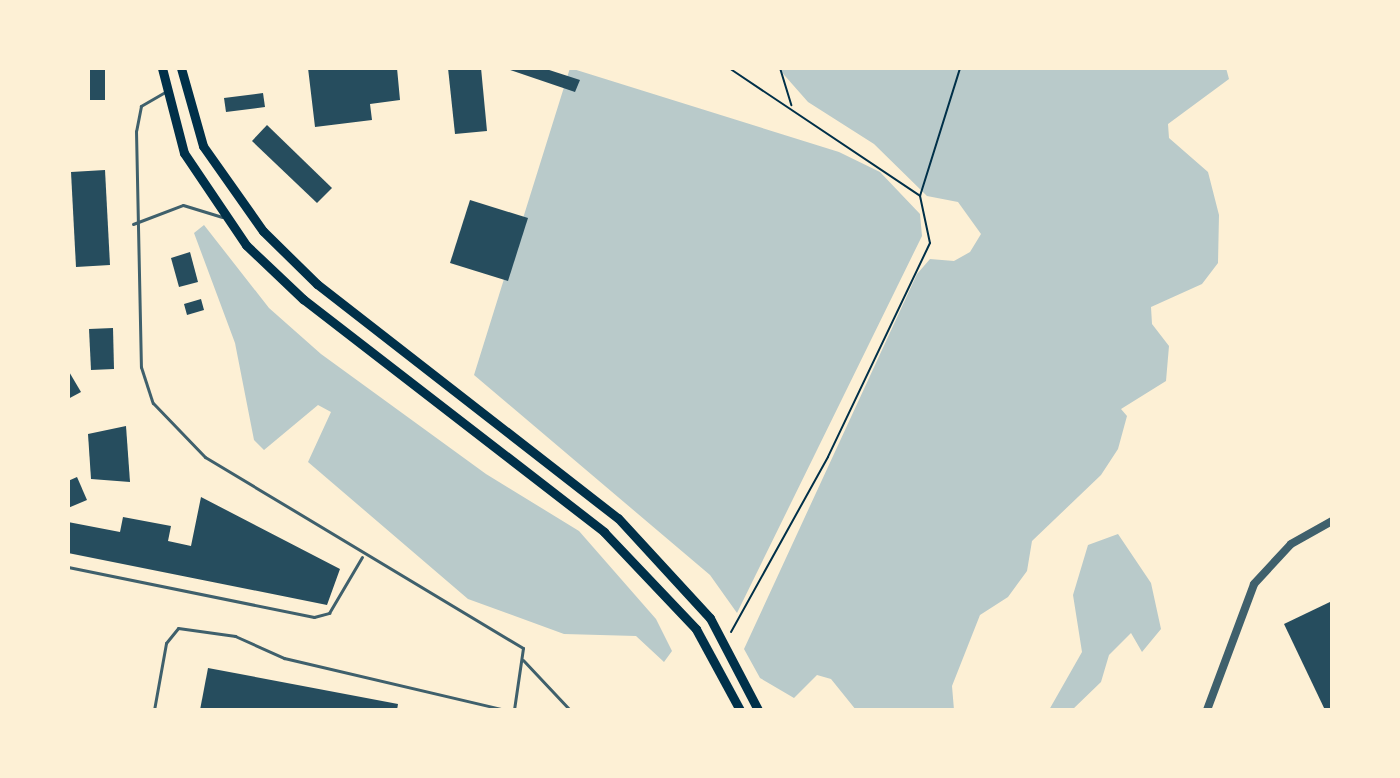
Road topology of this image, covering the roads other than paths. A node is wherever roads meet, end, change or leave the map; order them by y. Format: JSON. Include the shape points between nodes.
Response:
{"nodes":[{"id":1,"x":162,"y":68,"type":"edge"},
{"id":2,"x":181,"y":68,"type":"edge"},
{"id":3,"x":184,"y":87,"type":"junction"},
{"id":4,"x":165,"y":92,"type":"junction"},
{"id":5,"x":227,"y":220,"type":"junction"},
{"id":6,"x":133,"y":224,"type":"junction"},
{"id":7,"x":1332,"y":521,"type":"edge"},
{"id":8,"x":362,"y":557,"type":"junction"},
{"id":9,"x":68,"y":567,"type":"edge"},
{"id":10,"x":523,"y":659,"type":"junction"},
{"id":11,"x":154,"y":710,"type":"edge"},
{"id":12,"x":505,"y":710,"type":"edge"},
{"id":13,"x":514,"y":710,"type":"edge"},
{"id":14,"x":570,"y":710,"type":"edge"},
{"id":15,"x":740,"y":710,"type":"edge"},
{"id":16,"x":758,"y":710,"type":"edge"},
{"id":17,"x":1207,"y":710,"type":"edge"}],
"edges":[{"from":1,"to":4,"type":"main road"},
{"from":2,"to":3,"type":"main road"},
{"from":3,"to":4,"type":"main road"},
{"from":3,"to":16,"type":"main road","via":[[203,146],[263,231],[317,284],[618,518],[725,644]]},
{"from":4,"to":5,"type":"main road","via":[[184,153]]},
{"from":4,"to":6,"type":"lane","via":[[141,106]]},
{"from":5,"to":6,"type":"lane","via":[[183,205]]},
{"from":5,"to":15,"type":"main road","via":[[303,299],[648,573],[696,629]]},
{"from":6,"to":8,"type":"lane","via":[[141,367],[153,403],[174,432],[205,457]]},
{"from":7,"to":17,"type":"street","via":[[1291,544],[1254,584]]},
{"from":8,"to":9,"type":"lane","via":[[329,613],[314,617]]},
{"from":8,"to":10,"type":"lane","via":[[523,648]]},
{"from":10,"to":13,"type":"lane"},
{"from":10,"to":14,"type":"lane"},
{"from":11,"to":12,"type":"lane","via":[[166,643],[171,633],[187,628]]}]}
